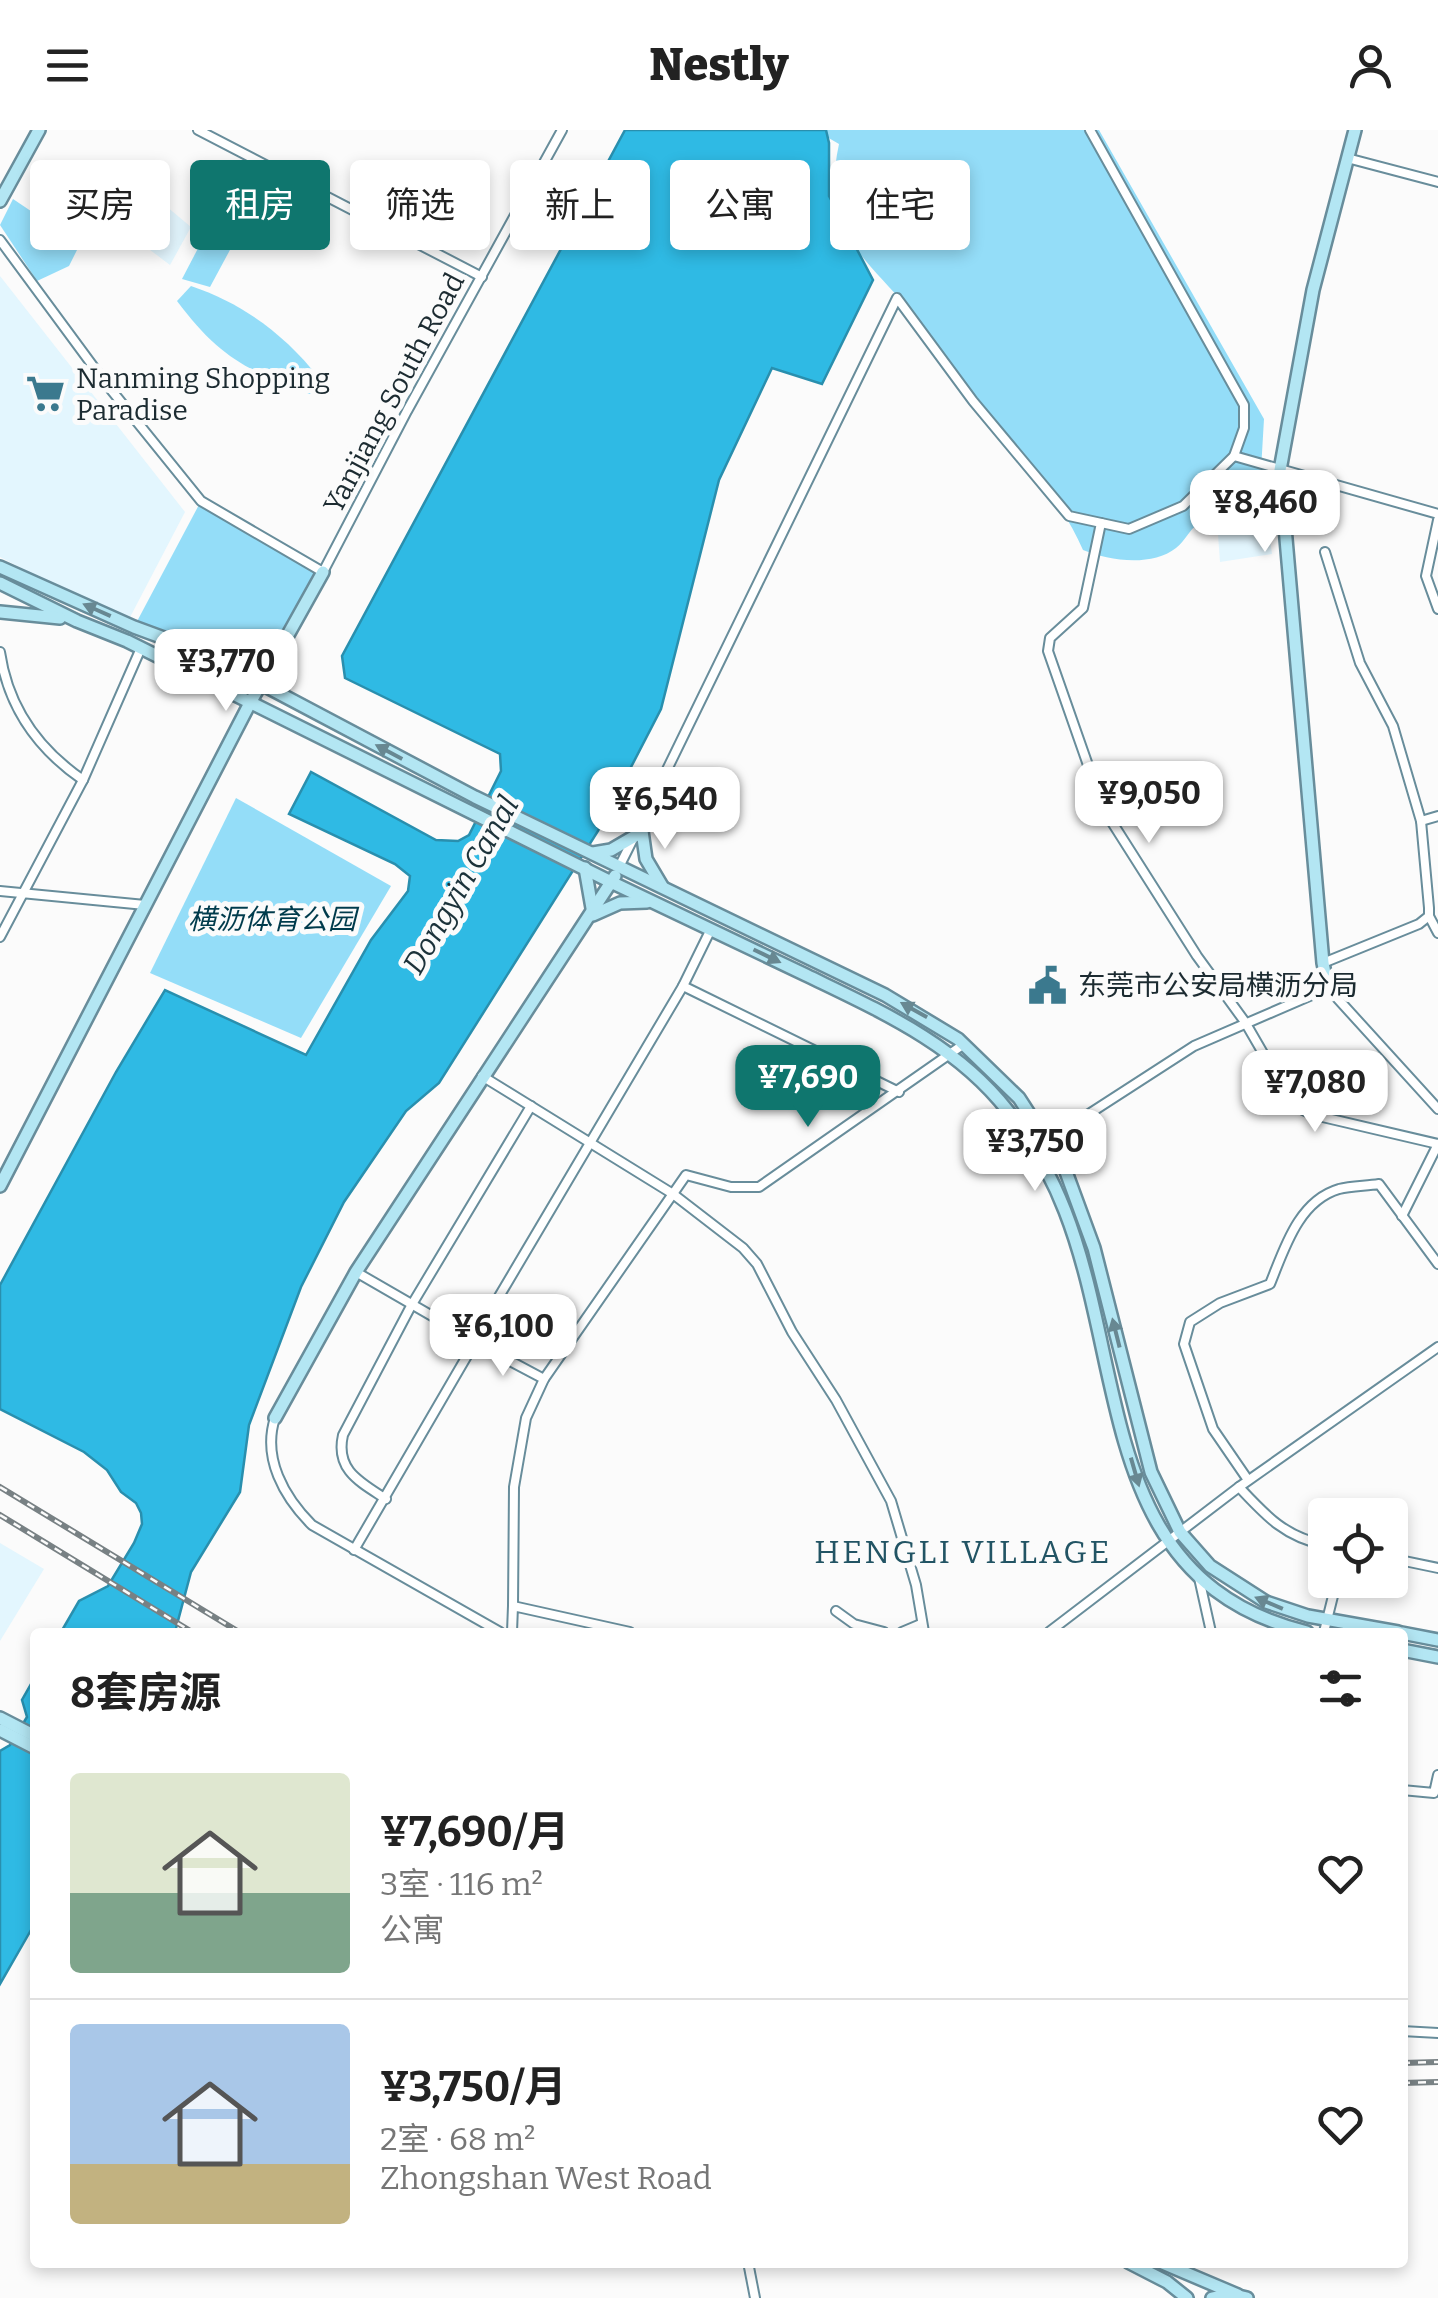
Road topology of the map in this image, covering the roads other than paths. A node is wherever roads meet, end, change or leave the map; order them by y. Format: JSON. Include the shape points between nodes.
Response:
{"nodes":[{"id":1,"x":39,"y":130,"type":"edge"},
{"id":2,"x":198,"y":130,"type":"edge"},
{"id":3,"x":562,"y":130,"type":"edge"},
{"id":4,"x":1090,"y":130,"type":"edge"},
{"id":5,"x":1352,"y":131,"type":"edge"},
{"id":6,"x":1348,"y":158,"type":"junction"},
{"id":7,"x":1438,"y":182,"type":"edge"},
{"id":8,"x":0,"y":201,"type":"edge"},
{"id":9,"x":0,"y":240,"type":"edge"},
{"id":10,"x":482,"y":276,"type":"junction"},
{"id":11,"x":1234,"y":456,"type":"junction"},
{"id":12,"x":1280,"y":470,"type":"junction"},
{"id":13,"x":1438,"y":517,"type":"edge"},
{"id":14,"x":1101,"y":523,"type":"junction"},
{"id":15,"x":1324,"y":552,"type":"dead end"},
{"id":16,"x":0,"y":566,"type":"edge"},
{"id":17,"x":323,"y":572,"type":"junction"},
{"id":18,"x":0,"y":582,"type":"edge"},
{"id":19,"x":1438,"y":609,"type":"edge"},
{"id":20,"x":0,"y":612,"type":"edge"},
{"id":21,"x":77,"y":621,"type":"junction"},
{"id":22,"x":141,"y":648,"type":"junction"},
{"id":23,"x":0,"y":652,"type":"edge"},
{"id":24,"x":263,"y":682,"type":"junction"},
{"id":25,"x":250,"y":702,"type":"junction"},
{"id":26,"x":82,"y":780,"type":"junction"},
{"id":27,"x":1438,"y":816,"type":"edge"},
{"id":28,"x":1420,"y":821,"type":"junction"},
{"id":29,"x":638,"y":830,"type":"junction"},
{"id":30,"x":593,"y":854,"type":"junction"},
{"id":31,"x":585,"y":868,"type":"junction"},
{"id":32,"x":620,"y":868,"type":"junction"},
{"id":33,"x":612,"y":882,"type":"junction"},
{"id":34,"x":665,"y":889,"type":"junction"},
{"id":35,"x":0,"y":890,"type":"edge"},
{"id":36,"x":23,"y":893,"type":"junction"},
{"id":37,"x":658,"y":904,"type":"junction"},
{"id":38,"x":146,"y":905,"type":"junction"},
{"id":39,"x":589,"y":916,"type":"junction"},
{"id":40,"x":1428,"y":916,"type":"junction"},
{"id":41,"x":711,"y":930,"type":"junction"},
{"id":42,"x":1438,"y":933,"type":"edge"},
{"id":43,"x":1,"y":934,"type":"edge"},
{"id":44,"x":1323,"y":963,"type":"junction"},
{"id":45,"x":683,"y":986,"type":"junction"},
{"id":46,"x":1328,"y":988,"type":"junction"},
{"id":47,"x":1244,"y":1022,"type":"junction"},
{"id":48,"x":964,"y":1044,"type":"junction"},
{"id":49,"x":950,"y":1054,"type":"junction"},
{"id":50,"x":482,"y":1076,"type":"junction"},
{"id":51,"x":899,"y":1092,"type":"junction"},
{"id":52,"x":531,"y":1106,"type":"junction"},
{"id":53,"x":1438,"y":1109,"type":"edge"},
{"id":54,"x":1049,"y":1140,"type":"junction"},
{"id":55,"x":591,"y":1144,"type":"junction"},
{"id":56,"x":1438,"y":1144,"type":"edge"},
{"id":57,"x":1035,"y":1149,"type":"junction"},
{"id":58,"x":0,"y":1186,"type":"edge"},
{"id":59,"x":673,"y":1194,"type":"junction"},
{"id":60,"x":1402,"y":1216,"type":"junction"},
{"id":61,"x":1438,"y":1264,"type":"edge"},
{"id":62,"x":356,"y":1272,"type":"junction"},
{"id":63,"x":411,"y":1306,"type":"junction"},
{"id":64,"x":478,"y":1332,"type":"junction"},
{"id":65,"x":464,"y":1335,"type":"junction"},
{"id":66,"x":480,"y":1346,"type":"junction"},
{"id":67,"x":1438,"y":1347,"type":"edge"},
{"id":68,"x":470,"y":1350,"type":"junction"},
{"id":69,"x":544,"y":1379,"type":"junction"},
{"id":70,"x":275,"y":1418,"type":"joint"},
{"id":71,"x":1248,"y":1480,"type":"junction"},
{"id":72,"x":1239,"y":1486,"type":"junction"},
{"id":73,"x":386,"y":1500,"type":"junction"},
{"id":74,"x":1180,"y":1532,"type":"junction"},
{"id":75,"x":1308,"y":1541,"type":"edge"},
{"id":76,"x":1167,"y":1542,"type":"junction"},
{"id":77,"x":354,"y":1550,"type":"junction"},
{"id":78,"x":1408,"y":1562,"type":"edge"},
{"id":79,"x":1438,"y":1568,"type":"edge"},
{"id":80,"x":1199,"y":1578,"type":"junction"},
{"id":81,"x":1332,"y":1598,"type":"edge"},
{"id":82,"x":513,"y":1606,"type":"junction"},
{"id":83,"x":836,"y":1611,"type":"dead end"},
{"id":84,"x":1325,"y":1626,"type":"edge"},
{"id":85,"x":493,"y":1628,"type":"edge"},
{"id":86,"x":512,"y":1628,"type":"edge"},
{"id":87,"x":612,"y":1628,"type":"edge"},
{"id":88,"x":869,"y":1628,"type":"edge"},
{"id":89,"x":922,"y":1628,"type":"edge"},
{"id":90,"x":1054,"y":1628,"type":"edge"},
{"id":91,"x":1210,"y":1628,"type":"edge"},
{"id":92,"x":1293,"y":1628,"type":"edge"},
{"id":93,"x":1408,"y":1634,"type":"edge"},
{"id":94,"x":1438,"y":1640,"type":"edge"},
{"id":95,"x":1408,"y":1651,"type":"edge"},
{"id":96,"x":1438,"y":1657,"type":"edge"},
{"id":97,"x":0,"y":1718,"type":"edge"},
{"id":98,"x":9,"y":1731,"type":"edge"},
{"id":99,"x":30,"y":1745,"type":"edge"},
{"id":100,"x":1438,"y":1775,"type":"edge"},
{"id":101,"x":1408,"y":1791,"type":"edge"},
{"id":102,"x":1408,"y":2031,"type":"edge"},
{"id":103,"x":1438,"y":2033,"type":"edge"},
{"id":104,"x":749,"y":2268,"type":"edge"},
{"id":105,"x":1140,"y":2268,"type":"edge"},
{"id":106,"x":1174,"y":2268,"type":"edge"},
{"id":107,"x":1242,"y":2296,"type":"edge"},
{"id":108,"x":755,"y":2298,"type":"edge"},
{"id":109,"x":1188,"y":2298,"type":"edge"},
{"id":110,"x":1212,"y":2298,"type":"edge"}],
"edges":[{"from":1,"to":8,"type":"main road"},
{"from":2,"to":10,"type":"street"},
{"from":3,"to":10,"type":"street","name":"Yanjiang South Road"},
{"from":4,"to":11,"type":"street","via":[[1244,404]]},
{"from":5,"to":6,"type":"main road"},
{"from":6,"to":7,"type":"street"},
{"from":6,"to":12,"type":"main road","via":[[1313,290]]},
{"from":9,"to":17,"type":"street","via":[[201,501]]},
{"from":10,"to":17,"type":"street","name":"Yanjiang South Road"},
{"from":11,"to":12,"type":"street"},
{"from":11,"to":14,"type":"street","via":[[1182,506],[1129,529]]},
{"from":12,"to":13,"type":"street"},
{"from":12,"to":44,"type":"main road"},
{"from":13,"to":19,"type":"street","via":[[1426,576]]},
{"from":14,"to":29,"type":"street","via":[[1068,516],[972,402],[897,298]]},
{"from":14,"to":47,"type":"street","via":[[1083,608],[1050,638],[1048,651],[1103,808]]},
{"from":15,"to":28,"type":"street","via":[[1360,662],[1393,726]]},
{"from":24,"to":16,"type":"main road","one_way":true},
{"from":17,"to":24,"type":"main road"},
{"from":18,"to":21,"type":"main road"},
{"from":20,"to":21,"type":"main road"},
{"from":21,"to":22,"type":"main road"},
{"from":22,"to":25,"type":"main road"},
{"from":22,"to":26,"type":"street"},
{"from":23,"to":26,"type":"street","via":[[22,718],[48,753]]},
{"from":24,"to":25,"type":"main road"},
{"from":30,"to":24,"type":"main road","one_way":true},
{"from":25,"to":31,"type":"main road"},
{"from":25,"to":38,"type":"main road"},
{"from":26,"to":36,"type":"street"},
{"from":27,"to":28,"type":"street"},
{"from":28,"to":40,"type":"street"},
{"from":29,"to":30,"type":"main road"},
{"from":29,"to":32,"type":"street"},
{"from":29,"to":34,"type":"main road","via":[[646,860]]},
{"from":30,"to":32,"type":"main road"},
{"from":31,"to":33,"type":"main road"},
{"from":31,"to":39,"type":"main road"},
{"from":32,"to":33,"type":"main road"},
{"from":32,"to":34,"type":"main road"},
{"from":33,"to":37,"type":"main road"},
{"from":33,"to":39,"type":"main road"},
{"from":48,"to":34,"type":"main road","one_way":true,"via":[[923,1014]]},
{"from":35,"to":36,"type":"street"},
{"from":36,"to":38,"type":"street"},
{"from":36,"to":43,"type":"street"},
{"from":37,"to":39,"type":"main road","via":[[620,904]]},
{"from":37,"to":41,"type":"main road"},
{"from":38,"to":58,"type":"main road"},
{"from":39,"to":50,"type":"main road"},
{"from":40,"to":42,"type":"street"},
{"from":40,"to":44,"type":"street"},
{"from":41,"to":45,"type":"street"},
{"from":41,"to":49,"type":"main road","one_way":true,"via":[[878,1009]]},
{"from":44,"to":46,"type":"main road"},
{"from":45,"to":51,"type":"street"},
{"from":45,"to":55,"type":"street"},
{"from":46,"to":47,"type":"street"},
{"from":46,"to":53,"type":"street"},
{"from":47,"to":54,"type":"street","via":[[1194,1046]]},
{"from":47,"to":56,"type":"street","via":[[1303,1111]]},
{"from":48,"to":49,"type":"street"},
{"from":48,"to":54,"type":"main road","via":[[1019,1098]]},
{"from":49,"to":51,"type":"street"},
{"from":49,"to":57,"type":"main road","via":[[1006,1108]]},
{"from":50,"to":52,"type":"street"},
{"from":50,"to":62,"type":"main road"},
{"from":51,"to":59,"type":"street","via":[[759,1186],[732,1187],[686,1174]]},
{"from":52,"to":55,"type":"street"},
{"from":52,"to":63,"type":"street"},
{"from":54,"to":57,"type":"street"},
{"from":74,"to":54,"type":"main road","one_way":true,"via":[[1151,1472],[1082,1208]]},
{"from":55,"to":59,"type":"street"},
{"from":55,"to":64,"type":"street"},
{"from":56,"to":60,"type":"street"},
{"from":57,"to":76,"type":"main road","one_way":true,"via":[[1078,1252],[1135,1477]]},
{"from":59,"to":69,"type":"street"},
{"from":59,"to":89,"type":"street","via":[[743,1248],[836,1400],[891,1501]]},
{"from":60,"to":61,"type":"street"},
{"from":60,"to":71,"type":"street","via":[[1379,1184],[1326,1195],[1294,1225],[1270,1284],[1190,1322],[1184,1344],[1213,1429]]},
{"from":62,"to":63,"type":"street"},
{"from":62,"to":70,"type":"main road"},
{"from":63,"to":65,"type":"street"},
{"from":63,"to":73,"type":"street","via":[[341,1446],[350,1474]]},
{"from":64,"to":65,"type":"street"},
{"from":64,"to":66,"type":"street"},
{"from":65,"to":68,"type":"street"},
{"from":66,"to":68,"type":"street"},
{"from":66,"to":69,"type":"street"},
{"from":67,"to":71,"type":"street"},
{"from":68,"to":73,"type":"street"},
{"from":69,"to":82,"type":"street","via":[[526,1418],[516,1465]]},
{"from":70,"to":77,"type":"street","via":[[270,1452],[295,1508]]},
{"from":71,"to":72,"type":"street"},
{"from":72,"to":74,"type":"street"},
{"from":72,"to":75,"type":"street","via":[[1296,1539]]},
{"from":73,"to":77,"type":"street"},
{"from":74,"to":76,"type":"street"},
{"from":84,"to":74,"type":"main road","one_way":true,"via":[[1246,1592]]},
{"from":76,"to":80,"type":"main road"},
{"from":76,"to":90,"type":"street"},
{"from":77,"to":85,"type":"street"},
{"from":78,"to":79,"type":"street"},
{"from":80,"to":91,"type":"street"},
{"from":80,"to":92,"type":"main road","via":[[1259,1618]]},
{"from":81,"to":84,"type":"street"},
{"from":82,"to":86,"type":"street"},
{"from":82,"to":87,"type":"street"},
{"from":83,"to":88,"type":"street"},
{"from":93,"to":94,"type":"main road"},
{"from":95,"to":96,"type":"main road"},
{"from":97,"to":98,"type":"main road"},
{"from":98,"to":99,"type":"main road"},
{"from":100,"to":101,"type":"street","via":[[1434,1794]]},
{"from":102,"to":103,"type":"street"},
{"from":104,"to":108,"type":"street"},
{"from":105,"to":109,"type":"main road"},
{"from":106,"to":107,"type":"main road"},
{"from":107,"to":110,"type":"main road"}]}
